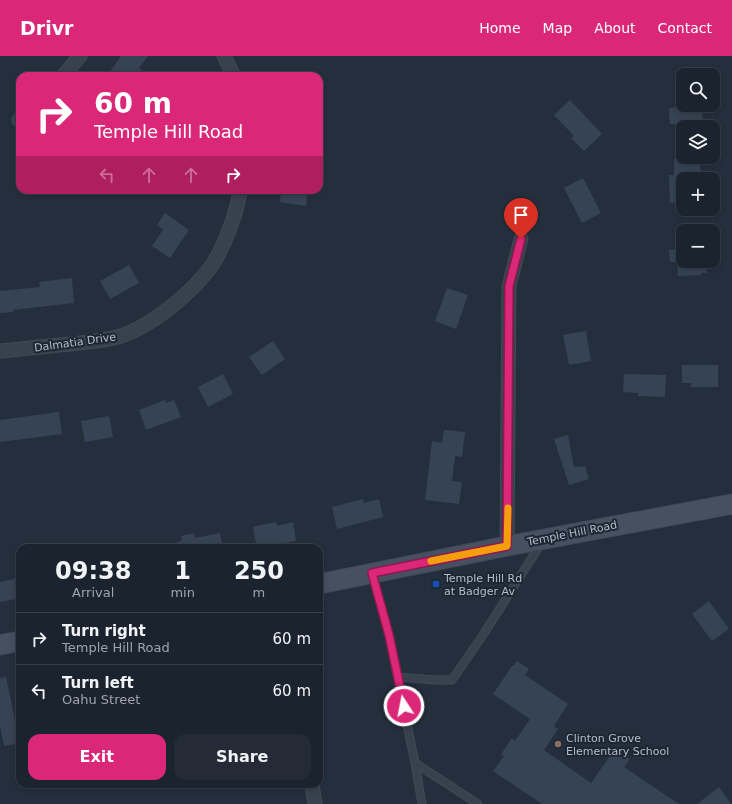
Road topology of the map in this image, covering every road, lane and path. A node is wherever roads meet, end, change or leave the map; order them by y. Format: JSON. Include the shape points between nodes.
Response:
{"nodes":[{"id":1,"x":80,"y":56,"type":"edge"},
{"id":2,"x":224,"y":56,"type":"edge"},
{"id":3,"x":66,"y":72,"type":"edge"},
{"id":4,"x":232,"y":72,"type":"edge"},
{"id":5,"x":240,"y":194,"type":"edge"},
{"id":6,"x":521,"y":239,"type":"dead end"},
{"id":7,"x":0,"y":351,"type":"edge"},
{"id":8,"x":732,"y":504,"type":"edge"},
{"id":9,"x":544,"y":539,"type":"junction"},
{"id":10,"x":507,"y":546,"type":"junction"},
{"id":11,"x":372,"y":573,"type":"junction"},
{"id":12,"x":323,"y":583,"type":"edge"},
{"id":13,"x":16,"y":642,"type":"edge"},
{"id":14,"x":0,"y":645,"type":"edge"},
{"id":15,"x":398,"y":677,"type":"junction"},
{"id":16,"x":415,"y":764,"type":"junction"},
{"id":17,"x":313,"y":788,"type":"edge"},
{"id":18,"x":315,"y":804,"type":"edge"},
{"id":19,"x":422,"y":804,"type":"edge"},
{"id":20,"x":478,"y":804,"type":"edge"}],
"edges":[{"from":1,"to":3,"type":"street"},
{"from":2,"to":4,"type":"street"},
{"from":5,"to":7,"type":"street","name":"Dalmatia Drive","via":[[231,225],[213,264],[182,298],[164,312],[121,336],[100,341]]},
{"from":6,"to":10,"type":"street","via":[[509,286]]},
{"from":8,"to":9,"type":"main road","name":"Temple Hill Road"},
{"from":9,"to":10,"type":"main road","name":"Temple Hill Road"},
{"from":9,"to":15,"type":"lane","via":[[452,680]]},
{"from":10,"to":11,"type":"main road","name":"Temple Hill Road"},
{"from":11,"to":12,"type":"main road","name":"Temple Hill Road"},
{"from":11,"to":15,"type":"lane"},
{"from":13,"to":14,"type":"main road"},
{"from":15,"to":16,"type":"lane"},
{"from":16,"to":19,"type":"lane"},
{"from":16,"to":20,"type":"lane"},
{"from":17,"to":18,"type":"street"}]}
